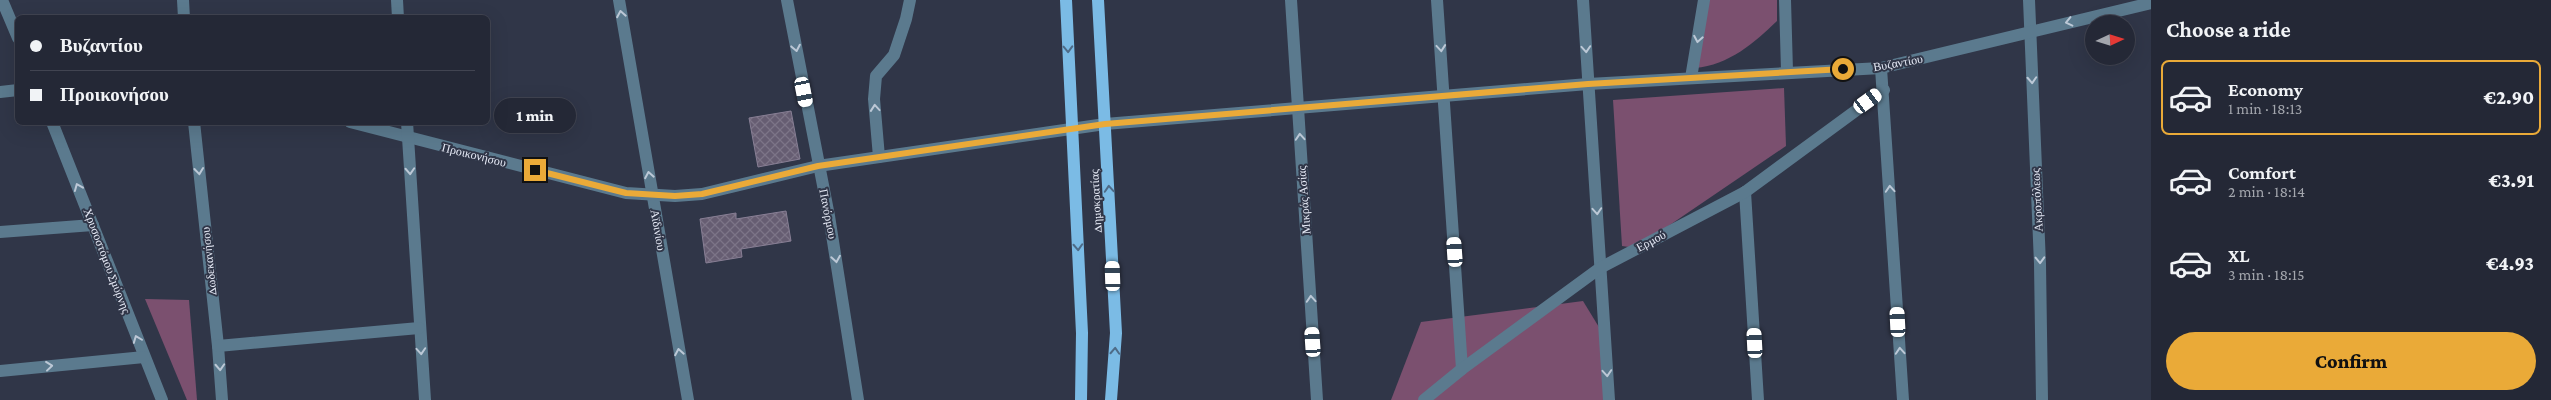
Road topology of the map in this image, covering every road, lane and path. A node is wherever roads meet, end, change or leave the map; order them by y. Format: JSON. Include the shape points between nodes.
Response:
{"nodes":[{"id":1,"x":2,"y":0,"type":"edge"},
{"id":2,"x":183,"y":0,"type":"edge"},
{"id":3,"x":397,"y":0,"type":"edge"},
{"id":4,"x":618,"y":0,"type":"edge"},
{"id":5,"x":787,"y":0,"type":"edge"},
{"id":6,"x":910,"y":0,"type":"edge"},
{"id":7,"x":1066,"y":0,"type":"edge"},
{"id":8,"x":1098,"y":0,"type":"edge"},
{"id":9,"x":1291,"y":0,"type":"edge"},
{"id":10,"x":1437,"y":0,"type":"edge"},
{"id":11,"x":1583,"y":0,"type":"edge"},
{"id":12,"x":1704,"y":0,"type":"edge"},
{"id":13,"x":1785,"y":0,"type":"edge"},
{"id":14,"x":2029,"y":0,"type":"edge"},
{"id":15,"x":2151,"y":3,"type":"edge"},
{"id":16,"x":184,"y":15,"type":"edge"},
{"id":17,"x":398,"y":15,"type":"edge"},
{"id":18,"x":15,"y":31,"type":"edge"},
{"id":19,"x":2030,"y":31,"type":"junction"},
{"id":20,"x":1880,"y":68,"type":"junction"},
{"id":21,"x":1787,"y":71,"type":"junction"},
{"id":22,"x":1691,"y":78,"type":"junction"},
{"id":23,"x":1588,"y":84,"type":"junction"},
{"id":24,"x":15,"y":90,"type":"edge"},
{"id":25,"x":1884,"y":90,"type":"junction"},
{"id":26,"x":0,"y":92,"type":"edge"},
{"id":27,"x":1445,"y":96,"type":"junction"},
{"id":28,"x":1299,"y":108,"type":"junction"},
{"id":29,"x":1105,"y":124,"type":"junction"},
{"id":30,"x":53,"y":125,"type":"edge"},
{"id":31,"x":194,"y":125,"type":"edge"},
{"id":32,"x":361,"y":125,"type":"edge"},
{"id":33,"x":407,"y":125,"type":"edge"},
{"id":34,"x":1071,"y":128,"type":"junction"},
{"id":35,"x":408,"y":138,"type":"junction"},
{"id":36,"x":879,"y":157,"type":"junction"},
{"id":37,"x":818,"y":166,"type":"junction"},
{"id":38,"x":1745,"y":192,"type":"junction"},
{"id":39,"x":653,"y":196,"type":"junction"},
{"id":40,"x":93,"y":225,"type":"junction"},
{"id":41,"x":0,"y":232,"type":"edge"},
{"id":42,"x":1600,"y":268,"type":"junction"},
{"id":43,"x":419,"y":328,"type":"junction"},
{"id":44,"x":218,"y":346,"type":"junction"},
{"id":45,"x":144,"y":357,"type":"junction"},
{"id":46,"x":1462,"y":369,"type":"junction"},
{"id":47,"x":0,"y":371,"type":"edge"},
{"id":48,"x":162,"y":400,"type":"edge"},
{"id":49,"x":222,"y":400,"type":"edge"},
{"id":50,"x":425,"y":400,"type":"edge"},
{"id":51,"x":688,"y":400,"type":"edge"},
{"id":52,"x":858,"y":400,"type":"edge"},
{"id":53,"x":1081,"y":400,"type":"edge"},
{"id":54,"x":1111,"y":400,"type":"edge"},
{"id":55,"x":1317,"y":400,"type":"edge"},
{"id":56,"x":1424,"y":400,"type":"edge"},
{"id":57,"x":1609,"y":400,"type":"edge"},
{"id":58,"x":1758,"y":400,"type":"edge"},
{"id":59,"x":1903,"y":400,"type":"edge"},
{"id":60,"x":2042,"y":400,"type":"edge"}],
"edges":[{"from":1,"to":18,"type":"street"},
{"from":2,"to":16,"type":"street"},
{"from":3,"to":17,"type":"street"},
{"from":39,"to":4,"type":"street","name":"Αϊδινίου","one_way":true},
{"from":5,"to":37,"type":"street","name":"Πανόρμου","one_way":true},
{"from":36,"to":6,"type":"street","one_way":true,"via":[[874,99],[876,76],[894,56]]},
{"from":7,"to":34,"type":"main road","name":"Δημοκρατίας","one_way":true},
{"from":8,"to":29,"type":"main road","name":"Δημοκρατίας"},
{"from":9,"to":28,"type":"street","name":"Μικράς Ασίας"},
{"from":10,"to":27,"type":"street","one_way":true},
{"from":11,"to":23,"type":"street","one_way":true},
{"from":12,"to":22,"type":"street","one_way":true},
{"from":13,"to":21,"type":"street"},
{"from":14,"to":19,"type":"street","name":"Ακροπόλεως"},
{"from":15,"to":19,"type":"street","name":"Βυζαντίου","one_way":true},
{"from":19,"to":20,"type":"street","name":"Βυζαντίου"},
{"from":19,"to":60,"type":"street","name":"Ακροπόλεως","one_way":true},
{"from":20,"to":21,"type":"street","name":"Βυζαντίου"},
{"from":20,"to":25,"type":"street"},
{"from":21,"to":22,"type":"street","name":"Βυζαντίου"},
{"from":22,"to":23,"type":"street","name":"Βυζαντίου"},
{"from":23,"to":27,"type":"street","name":"Βυζαντίου"},
{"from":23,"to":42,"type":"street","one_way":true},
{"from":24,"to":26,"type":"street"},
{"from":25,"to":38,"type":"street","name":"Ερμού"},
{"from":59,"to":25,"type":"street","one_way":true},
{"from":27,"to":28,"type":"street","name":"Βυζαντίου"},
{"from":27,"to":46,"type":"street"},
{"from":28,"to":29,"type":"street","name":"Βυζαντίου"},
{"from":55,"to":28,"type":"street","name":"Μικράς Ασίας","one_way":true},
{"from":29,"to":34,"type":"street","name":"Βυζαντίου"},
{"from":54,"to":29,"type":"main road","name":"Δημοκρατίας","one_way":true,"via":[[1116,333]]},
{"from":40,"to":30,"type":"street","name":"Χρυσοστόμου Σμύρνης","one_way":true},
{"from":31,"to":44,"type":"street","name":"Δωδεκανήσου","one_way":true},
{"from":32,"to":35,"type":"street","name":"Προικονήσου"},
{"from":33,"to":35,"type":"street"},
{"from":34,"to":36,"type":"street","name":"Προικονήσου"},
{"from":34,"to":53,"type":"main road","name":"Δημοκρατίας","one_way":true,"via":[[1082,333]]},
{"from":35,"to":39,"type":"street","name":"Προικονήσου","via":[[626,193]]},
{"from":35,"to":43,"type":"street","one_way":true},
{"from":36,"to":37,"type":"street","name":"Προικονήσου"},
{"from":37,"to":39,"type":"street","name":"Προικονήσου","via":[[702,194]]},
{"from":37,"to":52,"type":"street","name":"Πανόρμου","one_way":true},
{"from":38,"to":42,"type":"street","name":"Ερμού"},
{"from":38,"to":58,"type":"street"},
{"from":51,"to":39,"type":"street","name":"Αϊδινίου","one_way":true},
{"from":40,"to":41,"type":"street"},
{"from":45,"to":40,"type":"street","name":"Χρυσοστόμου Σμύρνης","one_way":true},
{"from":42,"to":46,"type":"street","name":"Ερμού"},
{"from":42,"to":57,"type":"street","one_way":true},
{"from":43,"to":44,"type":"street"},
{"from":43,"to":50,"type":"street","one_way":true},
{"from":44,"to":49,"type":"street","name":"Δωδεκανήσου","one_way":true},
{"from":47,"to":45,"type":"street","one_way":true},
{"from":45,"to":48,"type":"street","name":"Χρυσοστόμου Σμύρνης"},
{"from":46,"to":56,"type":"street","name":"Ερμού"}]}
